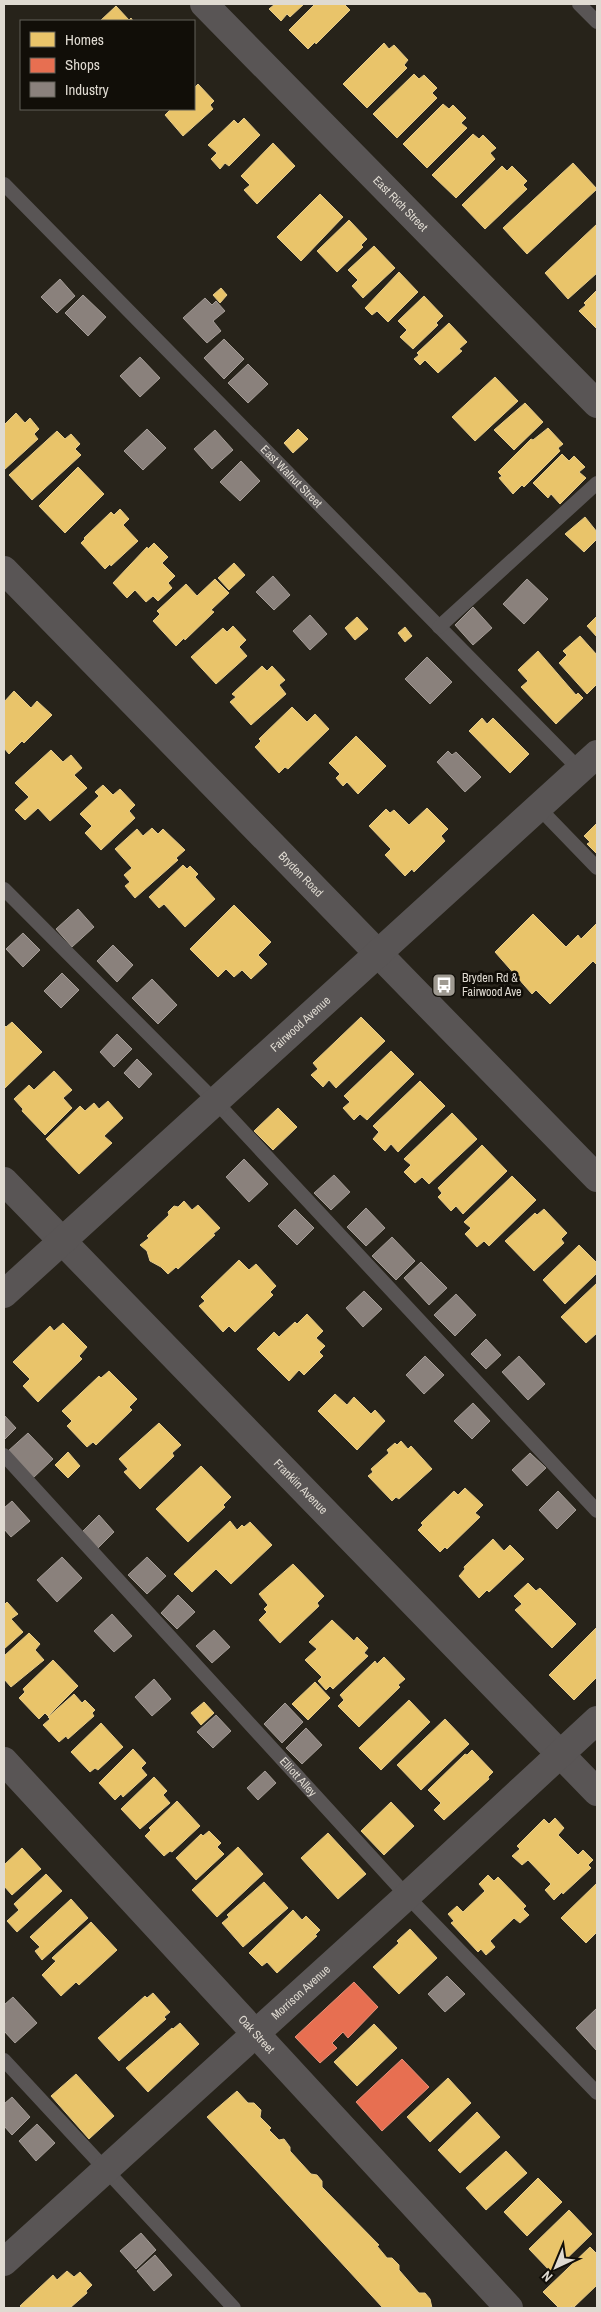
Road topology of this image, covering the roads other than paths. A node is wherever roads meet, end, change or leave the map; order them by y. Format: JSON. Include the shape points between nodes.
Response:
{"nodes":[{"id":1,"x":204,"y":4,"type":"edge"},
{"id":2,"x":579,"y":4,"type":"edge"},
{"id":3,"x":597,"y":22,"type":"edge"},
{"id":4,"x":4,"y":184,"type":"edge"},
{"id":5,"x":597,"y":404,"type":"edge"},
{"id":6,"x":597,"y":484,"type":"edge"},
{"id":7,"x":4,"y":570,"type":"edge"},
{"id":8,"x":439,"y":627,"type":"junction"},
{"id":9,"x":588,"y":762,"type":"edge"},
{"id":10,"x":538,"y":807,"type":"junction"},
{"id":11,"x":597,"y":868,"type":"edge"},
{"id":12,"x":4,"y":889,"type":"edge"},
{"id":13,"x":378,"y":952,"type":"junction"},
{"id":14,"x":215,"y":1101,"type":"junction"},
{"id":15,"x":597,"y":1178,"type":"edge"},
{"id":16,"x":4,"y":1181,"type":"edge"},
{"id":17,"x":61,"y":1242,"type":"junction"},
{"id":18,"x":4,"y":1294,"type":"edge"},
{"id":19,"x":4,"y":1456,"type":"edge"},
{"id":20,"x":597,"y":1511,"type":"edge"},
{"id":21,"x":597,"y":1720,"type":"edge"},
{"id":22,"x":561,"y":1754,"type":"junction"},
{"id":23,"x":4,"y":1760,"type":"edge"},
{"id":24,"x":597,"y":1792,"type":"edge"},
{"id":25,"x":407,"y":1896,"type":"junction"},
{"id":26,"x":254,"y":2034,"type":"junction"},
{"id":27,"x":4,"y":2060,"type":"edge"},
{"id":28,"x":597,"y":2093,"type":"edge"},
{"id":29,"x":105,"y":2171,"type":"junction"},
{"id":30,"x":4,"y":2262,"type":"edge"},
{"id":31,"x":234,"y":2308,"type":"edge"},
{"id":32,"x":509,"y":2308,"type":"edge"}],
"edges":[{"from":1,"to":5,"type":"street","name":"East Rich Street"},
{"from":2,"to":3,"type":"lane"},
{"from":4,"to":8,"type":"lane","name":"East Walnut Street"},
{"from":6,"to":8,"type":"lane"},
{"from":7,"to":13,"type":"street","name":"Bryden Road"},
{"from":8,"to":9,"type":"lane","name":"East Walnut Street"},
{"from":9,"to":10,"type":"street","name":"Fairwood Avenue"},
{"from":10,"to":11,"type":"lane"},
{"from":10,"to":13,"type":"street","name":"Fairwood Avenue"},
{"from":12,"to":14,"type":"lane"},
{"from":13,"to":14,"type":"street","name":"Fairwood Avenue"},
{"from":13,"to":15,"type":"street","name":"Bryden Road"},
{"from":14,"to":17,"type":"street","name":"Fairwood Avenue"},
{"from":14,"to":20,"type":"lane"},
{"from":16,"to":17,"type":"street","name":"Franklin Avenue"},
{"from":17,"to":18,"type":"street","name":"Fairwood Avenue"},
{"from":17,"to":22,"type":"street","name":"Franklin Avenue"},
{"from":19,"to":25,"type":"lane","name":"Elliott Alley"},
{"from":21,"to":22,"type":"street","name":"Morrison Avenue"},
{"from":22,"to":24,"type":"street","name":"Franklin Avenue"},
{"from":22,"to":25,"type":"street","name":"Morrison Avenue"},
{"from":23,"to":26,"type":"street","name":"Oak Street"},
{"from":25,"to":26,"type":"street","name":"Morrison Avenue"},
{"from":25,"to":28,"type":"lane","name":"Elliott Alley"},
{"from":26,"to":29,"type":"street","name":"Morrison Avenue"},
{"from":26,"to":32,"type":"street","name":"Oak Street"},
{"from":27,"to":29,"type":"lane"},
{"from":29,"to":30,"type":"street","name":"Morrison Avenue"},
{"from":29,"to":31,"type":"lane"}]}
